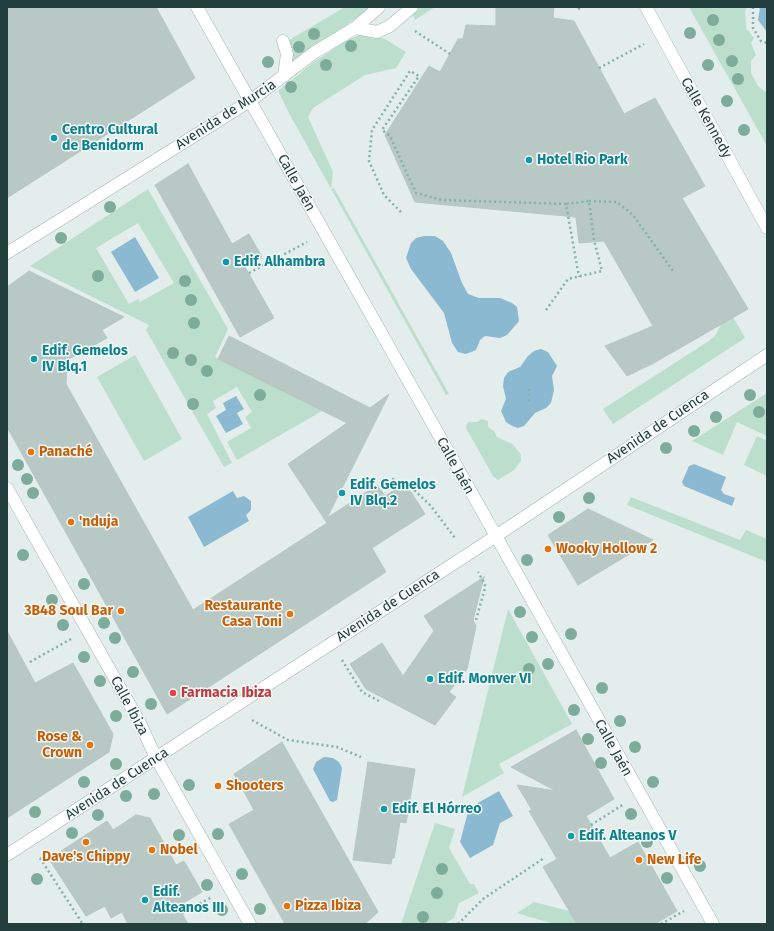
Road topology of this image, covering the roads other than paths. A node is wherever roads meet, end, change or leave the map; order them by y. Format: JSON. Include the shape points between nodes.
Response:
{"nodes":[{"id":1,"x":197,"y":7,"type":"edge"},
{"id":2,"x":379,"y":7,"type":"edge"},
{"id":3,"x":412,"y":7,"type":"edge"},
{"id":4,"x":646,"y":7,"type":"edge"},
{"id":5,"x":355,"y":28,"type":"junction"},
{"id":6,"x":283,"y":41,"type":"dead end"},
{"id":7,"x":284,"y":76,"type":"junction"},
{"id":8,"x":250,"y":101,"type":"junction"},
{"id":9,"x":767,"y":228,"type":"edge"},
{"id":10,"x":7,"y":253,"type":"edge"},
{"id":11,"x":767,"y":355,"type":"edge"},
{"id":12,"x":7,"y":488,"type":"edge"},
{"id":13,"x":496,"y":536,"type":"junction"},
{"id":14,"x":156,"y":758,"type":"junction"},
{"id":15,"x":7,"y":855,"type":"edge"},
{"id":16,"x":250,"y":924,"type":"edge"},
{"id":17,"x":713,"y":924,"type":"edge"}],
"edges":[{"from":1,"to":8,"type":"street","name":"Calle Jaén"},
{"from":2,"to":5,"type":"street","name":"Avenida de Murcia"},
{"from":3,"to":5,"type":"street","via":[[399,20],[377,32]]},
{"from":4,"to":9,"type":"street","name":"Calle Kennedy"},
{"from":5,"to":7,"type":"street","name":"Avenida de Murcia","via":[[315,52]]},
{"from":6,"to":7,"type":"street","via":[[287,54]]},
{"from":7,"to":8,"type":"street","name":"Avenida de Murcia"},
{"from":8,"to":10,"type":"street","name":"Avenida de Murcia"},
{"from":8,"to":13,"type":"street","name":"Calle Jaén"},
{"from":11,"to":13,"type":"street","name":"Avenida de Cuenca"},
{"from":12,"to":14,"type":"street","name":"Calle Ibiza","via":[[140,723]]},
{"from":13,"to":14,"type":"street","name":"Avenida de Cuenca"},
{"from":13,"to":17,"type":"street","name":"Calle Jaén"},
{"from":14,"to":15,"type":"street","name":"Avenida de Cuenca"},
{"from":14,"to":16,"type":"street","name":"Calle Ibiza"}]}
